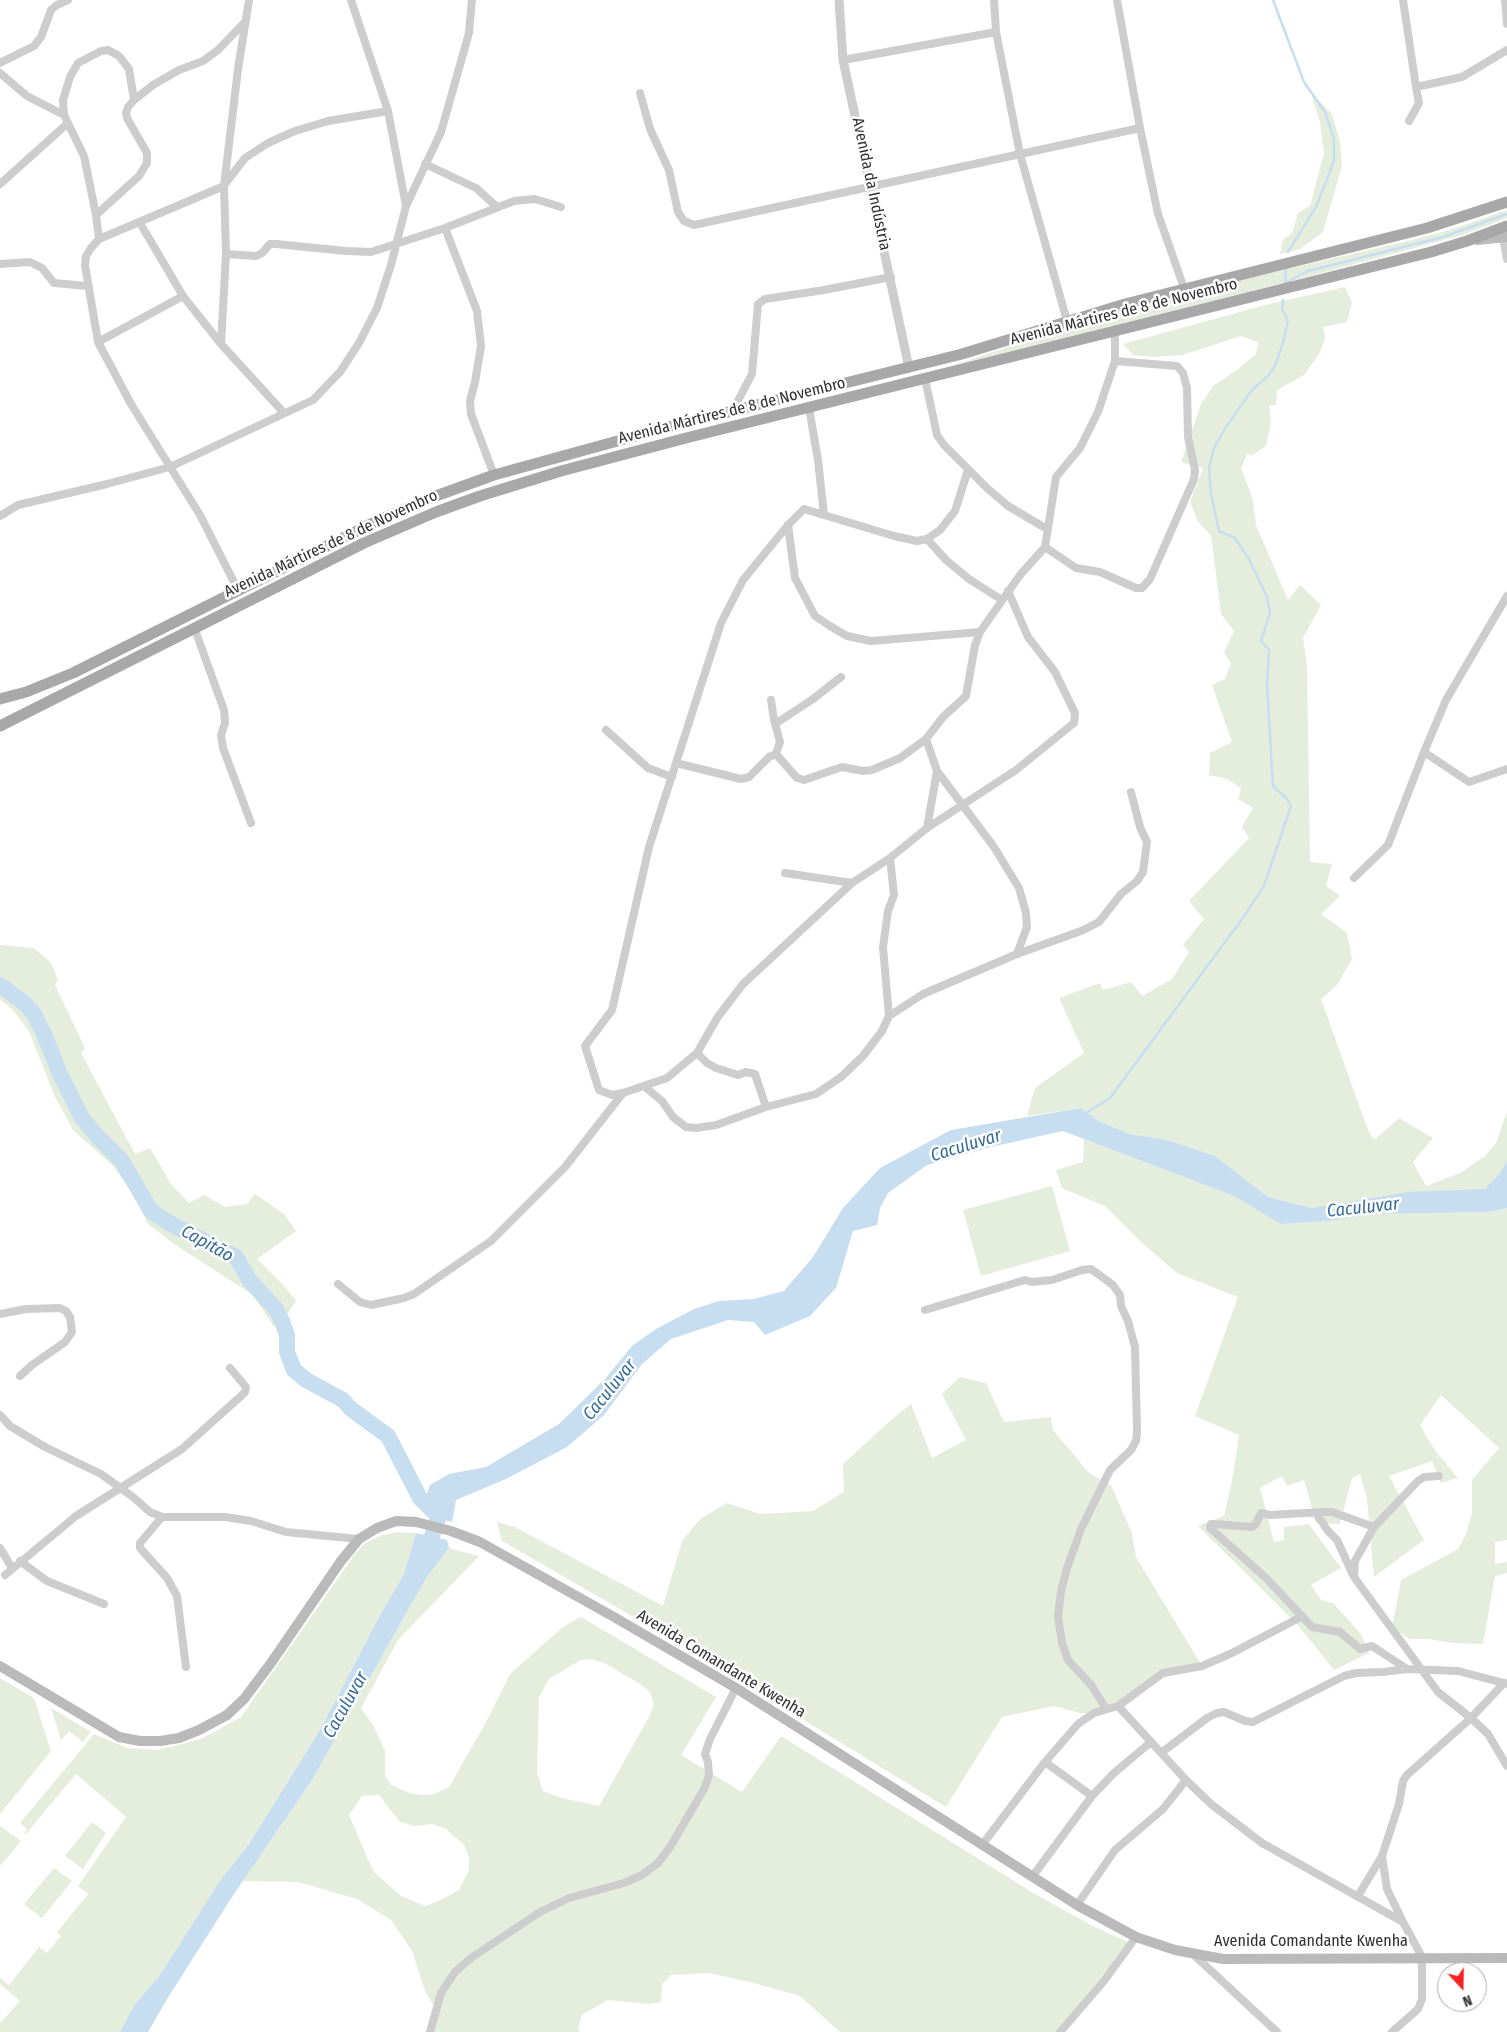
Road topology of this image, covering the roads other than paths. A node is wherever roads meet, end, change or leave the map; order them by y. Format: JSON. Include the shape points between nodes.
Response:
{"nodes":[{"id":1,"x":68,"y":0,"type":"edge"},
{"id":2,"x":249,"y":0,"type":"edge"},
{"id":3,"x":351,"y":0,"type":"edge"},
{"id":4,"x":472,"y":0,"type":"edge"},
{"id":5,"x":839,"y":0,"type":"edge"},
{"id":6,"x":994,"y":0,"type":"edge"},
{"id":7,"x":1117,"y":0,"type":"edge"},
{"id":8,"x":1403,"y":0,"type":"edge"},
{"id":9,"x":1505,"y":0,"type":"edge"},
{"id":10,"x":244,"y":23,"type":"junction"},
{"id":11,"x":1507,"y":24,"type":"edge"},
{"id":12,"x":996,"y":32,"type":"junction"},
{"id":13,"x":1507,"y":50,"type":"edge"},
{"id":14,"x":843,"y":60,"type":"junction"},
{"id":15,"x":0,"y":63,"type":"edge"},
{"id":16,"x":0,"y":73,"type":"edge"},
{"id":17,"x":1416,"y":87,"type":"junction"},
{"id":18,"x":640,"y":93,"type":"dead end"},
{"id":19,"x":134,"y":100,"type":"junction"},
{"id":20,"x":388,"y":111,"type":"junction"},
{"id":21,"x":66,"y":119,"type":"junction"},
{"id":22,"x":1410,"y":121,"type":"dead end"},
{"id":23,"x":1140,"y":128,"type":"junction"},
{"id":24,"x":1020,"y":154,"type":"junction"},
{"id":25,"x":425,"y":164,"type":"junction"},
{"id":26,"x":0,"y":184,"type":"edge"},
{"id":27,"x":224,"y":186,"type":"junction"},
{"id":28,"x":872,"y":186,"type":"junction"},
{"id":29,"x":1507,"y":202,"type":"edge"},
{"id":30,"x":406,"y":206,"type":"junction"},
{"id":31,"x":561,"y":206,"type":"dead end"},
{"id":32,"x":497,"y":207,"type":"junction"},
{"id":33,"x":96,"y":215,"type":"junction"},
{"id":34,"x":140,"y":223,"type":"junction"},
{"id":35,"x":1507,"y":226,"type":"edge"},
{"id":36,"x":444,"y":228,"type":"junction"},
{"id":37,"x":1505,"y":237,"type":"edge"},
{"id":38,"x":99,"y":239,"type":"junction"},
{"id":39,"x":1466,"y":241,"type":"junction"},
{"id":40,"x":395,"y":245,"type":"junction"},
{"id":41,"x":226,"y":254,"type":"junction"},
{"id":42,"x":1507,"y":259,"type":"edge"},
{"id":43,"x":0,"y":264,"type":"edge"},
{"id":44,"x":891,"y":277,"type":"junction"},
{"id":45,"x":87,"y":286,"type":"junction"},
{"id":46,"x":1184,"y":288,"type":"junction"},
{"id":47,"x":183,"y":296,"type":"junction"},
{"id":48,"x":1067,"y":321,"type":"junction"},
{"id":49,"x":1115,"y":332,"type":"junction"},
{"id":50,"x":98,"y":342,"type":"junction"},
{"id":51,"x":221,"y":344,"type":"junction"},
{"id":52,"x":1115,"y":361,"type":"junction"},
{"id":53,"x":909,"y":368,"type":"junction"},
{"id":54,"x":925,"y":379,"type":"junction"},
{"id":55,"x":809,"y":408,"type":"junction"},
{"id":56,"x":283,"y":412,"type":"junction"},
{"id":57,"x":732,"y":412,"type":"junction"},
{"id":58,"x":170,"y":466,"type":"junction"},
{"id":59,"x":968,"y":470,"type":"junction"},
{"id":60,"x":494,"y":475,"type":"junction"},
{"id":61,"x":824,"y":515,"type":"junction"},
{"id":62,"x":0,"y":516,"type":"edge"},
{"id":63,"x":788,"y":525,"type":"junction"},
{"id":64,"x":1047,"y":529,"type":"junction"},
{"id":65,"x":927,"y":538,"type":"junction"},
{"id":66,"x":1045,"y":547,"type":"junction"},
{"id":67,"x":1008,"y":590,"type":"junction"},
{"id":68,"x":239,"y":592,"type":"junction"},
{"id":69,"x":1507,"y":596,"type":"edge"},
{"id":70,"x":1002,"y":600,"type":"junction"},
{"id":71,"x":194,"y":628,"type":"junction"},
{"id":72,"x":980,"y":632,"type":"junction"},
{"id":73,"x":841,"y":677,"type":"dead end"},
{"id":74,"x":0,"y":699,"type":"edge"},
{"id":75,"x":771,"y":700,"type":"dead end"},
{"id":76,"x":775,"y":724,"type":"junction"},
{"id":77,"x":0,"y":726,"type":"edge"},
{"id":78,"x":606,"y":730,"type":"dead end"},
{"id":79,"x":926,"y":739,"type":"junction"},
{"id":80,"x":1424,"y":752,"type":"junction"},
{"id":81,"x":776,"y":754,"type":"junction"},
{"id":82,"x":676,"y":763,"type":"junction"},
{"id":83,"x":1507,"y":769,"type":"edge"},
{"id":84,"x":937,"y":771,"type":"junction"},
{"id":85,"x":672,"y":776,"type":"junction"},
{"id":86,"x":1131,"y":792,"type":"dead end"},
{"id":87,"x":964,"y":805,"type":"junction"},
{"id":88,"x":251,"y":823,"type":"dead end"},
{"id":89,"x":927,"y":828,"type":"junction"},
{"id":90,"x":890,"y":858,"type":"junction"},
{"id":91,"x":785,"y":873,"type":"dead end"},
{"id":92,"x":1354,"y":878,"type":"dead end"},
{"id":93,"x":852,"y":883,"type":"junction"},
{"id":94,"x":1017,"y":954,"type":"junction"},
{"id":95,"x":889,"y":1016,"type":"junction"},
{"id":96,"x":697,"y":1053,"type":"junction"},
{"id":97,"x":645,"y":1087,"type":"junction"},
{"id":98,"x":623,"y":1094,"type":"junction"},
{"id":99,"x":766,"y":1108,"type":"junction"},
{"id":100,"x":338,"y":1284,"type":"dead end"},
{"id":101,"x":925,"y":1310,"type":"dead end"},
{"id":102,"x":0,"y":1314,"type":"edge"},
{"id":103,"x":230,"y":1368,"type":"dead end"},
{"id":104,"x":20,"y":1376,"type":"dead end"},
{"id":105,"x":0,"y":1415,"type":"edge"},
{"id":106,"x":1439,"y":1476,"type":"dead end"},
{"id":107,"x":120,"y":1488,"type":"junction"},
{"id":108,"x":1316,"y":1513,"type":"junction"},
{"id":109,"x":162,"y":1517,"type":"junction"},
{"id":110,"x":1374,"y":1527,"type":"junction"},
{"id":111,"x":359,"y":1539,"type":"junction"},
{"id":112,"x":0,"y":1548,"type":"edge"},
{"id":113,"x":20,"y":1562,"type":"junction"},
{"id":114,"x":12,"y":1568,"type":"junction"},
{"id":115,"x":5,"y":1575,"type":"dead end"},
{"id":116,"x":1354,"y":1577,"type":"junction"},
{"id":117,"x":104,"y":1604,"type":"dead end"},
{"id":118,"x":1301,"y":1617,"type":"junction"},
{"id":119,"x":0,"y":1666,"type":"edge"},
{"id":120,"x":186,"y":1666,"type":"dead end"},
{"id":121,"x":1407,"y":1669,"type":"junction"},
{"id":122,"x":1421,"y":1670,"type":"junction"},
{"id":123,"x":1506,"y":1683,"type":"edge"},
{"id":124,"x":736,"y":1688,"type":"junction"},
{"id":125,"x":1118,"y":1706,"type":"junction"},
{"id":126,"x":1106,"y":1709,"type":"junction"},
{"id":127,"x":1471,"y":1718,"type":"junction"},
{"id":128,"x":1151,"y":1742,"type":"junction"},
{"id":129,"x":1162,"y":1753,"type":"junction"},
{"id":130,"x":1046,"y":1762,"type":"junction"},
{"id":131,"x":1507,"y":1766,"type":"edge"},
{"id":132,"x":1186,"y":1780,"type":"junction"},
{"id":133,"x":1092,"y":1796,"type":"junction"},
{"id":134,"x":982,"y":1845,"type":"junction"},
{"id":135,"x":1382,"y":1856,"type":"junction"},
{"id":136,"x":1032,"y":1877,"type":"junction"},
{"id":137,"x":1358,"y":1896,"type":"junction"},
{"id":138,"x":1077,"y":1905,"type":"junction"},
{"id":139,"x":1403,"y":1922,"type":"junction"},
{"id":140,"x":1136,"y":1937,"type":"junction"},
{"id":141,"x":1194,"y":1955,"type":"junction"},
{"id":142,"x":1422,"y":1957,"type":"junction"},
{"id":143,"x":1507,"y":1958,"type":"edge"},
{"id":144,"x":430,"y":2032,"type":"edge"},
{"id":145,"x":1060,"y":2032,"type":"edge"},
{"id":146,"x":1277,"y":2032,"type":"edge"},
{"id":147,"x":1392,"y":2032,"type":"edge"}],
"edges":[{"from":1,"to":15,"type":"street","via":[[51,10],[34,46]]},
{"from":2,"to":10,"type":"street"},
{"from":3,"to":20,"type":"street"},
{"from":4,"to":25,"type":"street","via":[[469,33],[441,132]]},
{"from":5,"to":14,"type":"street","name":"Avenida da Indústria"},
{"from":6,"to":12,"type":"street"},
{"from":7,"to":23,"type":"street"},
{"from":8,"to":17,"type":"street"},
{"from":9,"to":11,"type":"street"},
{"from":10,"to":19,"type":"street","via":[[203,61],[179,70]]},
{"from":10,"to":27,"type":"street"},
{"from":12,"to":14,"type":"street"},
{"from":12,"to":24,"type":"street"},
{"from":13,"to":17,"type":"street","via":[[1462,77]]},
{"from":14,"to":28,"type":"street","name":"Avenida da Indústria"},
{"from":16,"to":21,"type":"street","via":[[27,96]]},
{"from":17,"to":22,"type":"street","via":[[1419,103]]},
{"from":18,"to":28,"type":"street","via":[[650,130],[669,170],[678,212],[684,221],[694,225]]},
{"from":19,"to":21,"type":"street","via":[[129,70],[119,56],[108,50],[102,51],[78,63],[74,69],[63,100]]},
{"from":19,"to":33,"type":"street","via":[[126,113],[127,118],[147,153],[147,163],[139,176]]},
{"from":20,"to":27,"type":"street","via":[[328,121],[294,131],[245,158]]},
{"from":20,"to":30,"type":"street"},
{"from":21,"to":26,"type":"street"},
{"from":21,"to":33,"type":"street","via":[[84,156]]},
{"from":23,"to":24,"type":"street"},
{"from":23,"to":46,"type":"street","via":[[1158,214]]},
{"from":24,"to":28,"type":"street"},
{"from":24,"to":48,"type":"street"},
{"from":25,"to":30,"type":"street"},
{"from":25,"to":32,"type":"street","via":[[476,188]]},
{"from":27,"to":34,"type":"street"},
{"from":27,"to":41,"type":"street"},
{"from":28,"to":44,"type":"street","name":"Avenida da Indústria"},
{"from":29,"to":46,"type":"main road","name":"Avenida Mártires de 8 de Novembro","via":[[1427,228]]},
{"from":30,"to":40,"type":"street"},
{"from":31,"to":32,"type":"street","via":[[526,199]]},
{"from":32,"to":36,"type":"street"},
{"from":33,"to":38,"type":"street"},
{"from":34,"to":38,"type":"street"},
{"from":34,"to":47,"type":"street"},
{"from":35,"to":39,"type":"main road","name":"Avenida Mártires de 8 de Novembro"},
{"from":36,"to":40,"type":"street"},
{"from":36,"to":60,"type":"street","via":[[477,311],[481,346],[470,401],[471,414]]},
{"from":37,"to":39,"type":"main road"},
{"from":37,"to":42,"type":"street"},
{"from":38,"to":45,"type":"street","via":[[86,256]]},
{"from":39,"to":49,"type":"main road","name":"Avenida Mártires de 8 de Novembro"},
{"from":40,"to":41,"type":"street","via":[[371,252],[346,252],[270,244],[256,256]]},
{"from":40,"to":56,"type":"street","via":[[377,308],[340,372],[313,400]]},
{"from":41,"to":51,"type":"street"},
{"from":43,"to":45,"type":"street","via":[[30,262],[42,268],[54,283]]},
{"from":44,"to":53,"type":"street","name":"Avenida da Indústria"},
{"from":44,"to":57,"type":"street","via":[[765,299],[758,304],[752,374]]},
{"from":45,"to":50,"type":"street"},
{"from":46,"to":48,"type":"main road","name":"Avenida Mártires de 8 de Novembro"},
{"from":47,"to":50,"type":"street"},
{"from":47,"to":51,"type":"street"},
{"from":48,"to":53,"type":"main road","name":"Avenida Mártires de 8 de Novembro"},
{"from":49,"to":52,"type":"street"},
{"from":49,"to":54,"type":"main road","name":"Avenida Mártires de 8 de Novembro"},
{"from":50,"to":58,"type":"street","via":[[131,404]]},
{"from":51,"to":56,"type":"street"},
{"from":52,"to":64,"type":"street","via":[[1098,412],[1080,448],[1056,477]]},
{"from":52,"to":66,"type":"street","via":[[1177,366],[1183,373],[1187,388],[1188,437],[1196,470],[1194,479],[1150,579],[1142,588],[1100,572],[1076,568]]},
{"from":53,"to":57,"type":"main road","name":"Avenida Mártires de 8 de Novembro"},
{"from":54,"to":55,"type":"main road","name":"Avenida Mártires de 8 de Novembro"},
{"from":54,"to":59,"type":"street","via":[[938,434]]},
{"from":55,"to":61,"type":"street"},
{"from":55,"to":71,"type":"main road","name":"Avenida Mártires de 8 de Novembro","via":[[561,471],[480,496],[387,532]]},
{"from":56,"to":58,"type":"street"},
{"from":57,"to":60,"type":"main road","name":"Avenida Mártires de 8 de Novembro"},
{"from":58,"to":62,"type":"street","via":[[18,505]]},
{"from":58,"to":68,"type":"street","via":[[200,515]]},
{"from":59,"to":64,"type":"street","via":[[1008,506]]},
{"from":59,"to":65,"type":"street","via":[[955,511],[940,530]]},
{"from":60,"to":68,"type":"main road","name":"Avenida Mártires de 8 de Novembro","via":[[398,511]]},
{"from":61,"to":63,"type":"street","via":[[804,510]]},
{"from":61,"to":65,"type":"street","via":[[894,536],[917,541]]},
{"from":63,"to":72,"type":"street","via":[[795,578],[815,616],[847,636],[871,641]]},
{"from":63,"to":82,"type":"street","via":[[743,580],[721,623]]},
{"from":64,"to":66,"type":"street"},
{"from":65,"to":70,"type":"street","via":[[946,560]]},
{"from":66,"to":67,"type":"street"},
{"from":67,"to":70,"type":"street"},
{"from":67,"to":87,"type":"street","via":[[1028,637],[1055,672],[1076,718],[1016,770]]},
{"from":68,"to":74,"type":"main road","name":"Avenida Mártires de 8 de Novembro","via":[[73,673]]},
{"from":69,"to":80,"type":"street","via":[[1446,700]]},
{"from":70,"to":72,"type":"street"},
{"from":71,"to":77,"type":"main road","name":"Avenida Mártires de 8 de Novembro"},
{"from":71,"to":88,"type":"street","via":[[224,710],[223,748]]},
{"from":72,"to":79,"type":"street","via":[[966,696]]},
{"from":73,"to":76,"type":"street"},
{"from":75,"to":76,"type":"street"},
{"from":76,"to":81,"type":"street","via":[[780,742]]},
{"from":78,"to":85,"type":"street","via":[[648,768]]},
{"from":79,"to":81,"type":"street","via":[[900,758],[872,770],[842,767],[804,780],[797,778]]},
{"from":79,"to":84,"type":"street"},
{"from":80,"to":83,"type":"street","via":[[1469,782]]},
{"from":80,"to":92,"type":"street","via":[[1388,845]]},
{"from":81,"to":82,"type":"street","via":[[749,777],[741,779]]},
{"from":82,"to":85,"type":"street"},
{"from":84,"to":87,"type":"street"},
{"from":84,"to":89,"type":"street"},
{"from":85,"to":98,"type":"street","via":[[649,847],[612,1010],[585,1046],[599,1090],[612,1095]]},
{"from":86,"to":94,"type":"street","via":[[1146,842],[1143,872],[1137,881],[1121,894],[1099,922]]},
{"from":87,"to":89,"type":"street"},
{"from":87,"to":94,"type":"street","via":[[1019,888],[1027,927]]},
{"from":89,"to":90,"type":"street"},
{"from":90,"to":93,"type":"street"},
{"from":90,"to":95,"type":"street","via":[[894,895],[888,911],[883,947]]},
{"from":91,"to":93,"type":"street"},
{"from":93,"to":96,"type":"street","via":[[743,984],[717,1018]]},
{"from":94,"to":95,"type":"street","via":[[923,994]]},
{"from":95,"to":99,"type":"street","via":[[882,1032],[841,1077],[816,1094]]},
{"from":96,"to":97,"type":"street","via":[[667,1078]]},
{"from":96,"to":99,"type":"street","via":[[716,1068],[738,1075],[746,1072],[755,1074]]},
{"from":97,"to":98,"type":"street"},
{"from":97,"to":99,"type":"street","via":[[673,1117],[686,1126],[696,1128],[716,1125]]},
{"from":98,"to":100,"type":"street","via":[[565,1167],[491,1241],[414,1294],[370,1305],[360,1302]]},
{"from":101,"to":126,"type":"street","via":[[1025,1280],[1052,1280],[1091,1269],[1113,1285],[1120,1296],[1135,1347],[1136,1441],[1110,1470],[1081,1529],[1067,1568],[1058,1617],[1068,1660],[1092,1686]]},
{"from":102,"to":104,"type":"street","via":[[60,1308],[70,1317],[72,1332],[65,1342]]},
{"from":103,"to":107,"type":"street","via":[[246,1387],[245,1392],[182,1448]]},
{"from":105,"to":107,"type":"street","via":[[10,1426]]},
{"from":106,"to":110,"type":"street","via":[[1418,1480]]},
{"from":107,"to":109,"type":"street","via":[[150,1512]]},
{"from":107,"to":113,"type":"street","via":[[76,1516]]},
{"from":108,"to":110,"type":"street","via":[[1332,1512]]},
{"from":108,"to":116,"type":"street","via":[[1337,1540]]},
{"from":108,"to":118,"type":"street","via":[[1261,1513],[1252,1527],[1211,1524],[1210,1528],[1266,1578]]},
{"from":109,"to":111,"type":"street","via":[[225,1517],[286,1532]]},
{"from":109,"to":120,"type":"street","via":[[140,1543],[140,1548],[168,1578],[178,1596]]},
{"from":110,"to":116,"type":"street","via":[[1355,1561]]},
{"from":111,"to":119,"type":"main road","name":"Avenida Comandante Kwenha","via":[[244,1700],[227,1715],[179,1738],[140,1742],[120,1737]]},
{"from":111,"to":124,"type":"main road","name":"Avenida Comandante Kwenha","via":[[396,1521],[416,1522],[480,1542]]},
{"from":112,"to":114,"type":"street"},
{"from":113,"to":114,"type":"street"},
{"from":113,"to":117,"type":"street","via":[[47,1581]]},
{"from":114,"to":115,"type":"street"},
{"from":116,"to":122,"type":"street"},
{"from":118,"to":121,"type":"street","via":[[1315,1629],[1340,1632],[1360,1649],[1372,1646]]},
{"from":118,"to":125,"type":"street","via":[[1230,1654],[1162,1674]]},
{"from":121,"to":122,"type":"street"},
{"from":121,"to":129,"type":"street","via":[[1344,1676],[1253,1722],[1224,1712],[1217,1713]]},
{"from":122,"to":123,"type":"street","via":[[1458,1671]]},
{"from":122,"to":127,"type":"street","via":[[1438,1692]]},
{"from":123,"to":127,"type":"street"},
{"from":124,"to":134,"type":"main road","name":"Avenida Comandante Kwenha"},
{"from":124,"to":144,"type":"street","via":[[705,1754],[709,1776],[704,1789],[658,1863],[624,1883],[569,1898],[540,1912],[471,1958],[455,1972],[442,1993]]},
{"from":125,"to":126,"type":"street"},
{"from":125,"to":128,"type":"street"},
{"from":126,"to":130,"type":"street","via":[[1078,1724]]},
{"from":127,"to":131,"type":"street","via":[[1488,1734]]},
{"from":127,"to":135,"type":"street","via":[[1407,1774]]},
{"from":128,"to":129,"type":"street"},
{"from":128,"to":133,"type":"street","via":[[1114,1772]]},
{"from":129,"to":132,"type":"street"},
{"from":130,"to":133,"type":"street"},
{"from":130,"to":134,"type":"street"},
{"from":132,"to":137,"type":"street","via":[[1262,1844]]},
{"from":132,"to":138,"type":"street","via":[[1163,1809],[1115,1850]]},
{"from":133,"to":136,"type":"street"},
{"from":134,"to":136,"type":"main road","name":"Avenida Comandante Kwenha"},
{"from":135,"to":137,"type":"street"},
{"from":135,"to":139,"type":"street","via":[[1386,1889]]},
{"from":136,"to":138,"type":"main road","name":"Avenida Comandante Kwenha"},
{"from":137,"to":139,"type":"street"},
{"from":138,"to":140,"type":"main road","name":"Avenida Comandante Kwenha"},
{"from":139,"to":142,"type":"street"},
{"from":140,"to":141,"type":"main road","name":"Avenida Comandante Kwenha"},
{"from":140,"to":145,"type":"street"},
{"from":141,"to":142,"type":"main road","name":"Avenida Comandante Kwenha","via":[[1249,1960]]},
{"from":141,"to":146,"type":"street"},
{"from":142,"to":143,"type":"main road","name":"Avenida Comandante Kwenha"},
{"from":142,"to":147,"type":"street","via":[[1422,1999],[1418,2009]]}]}
